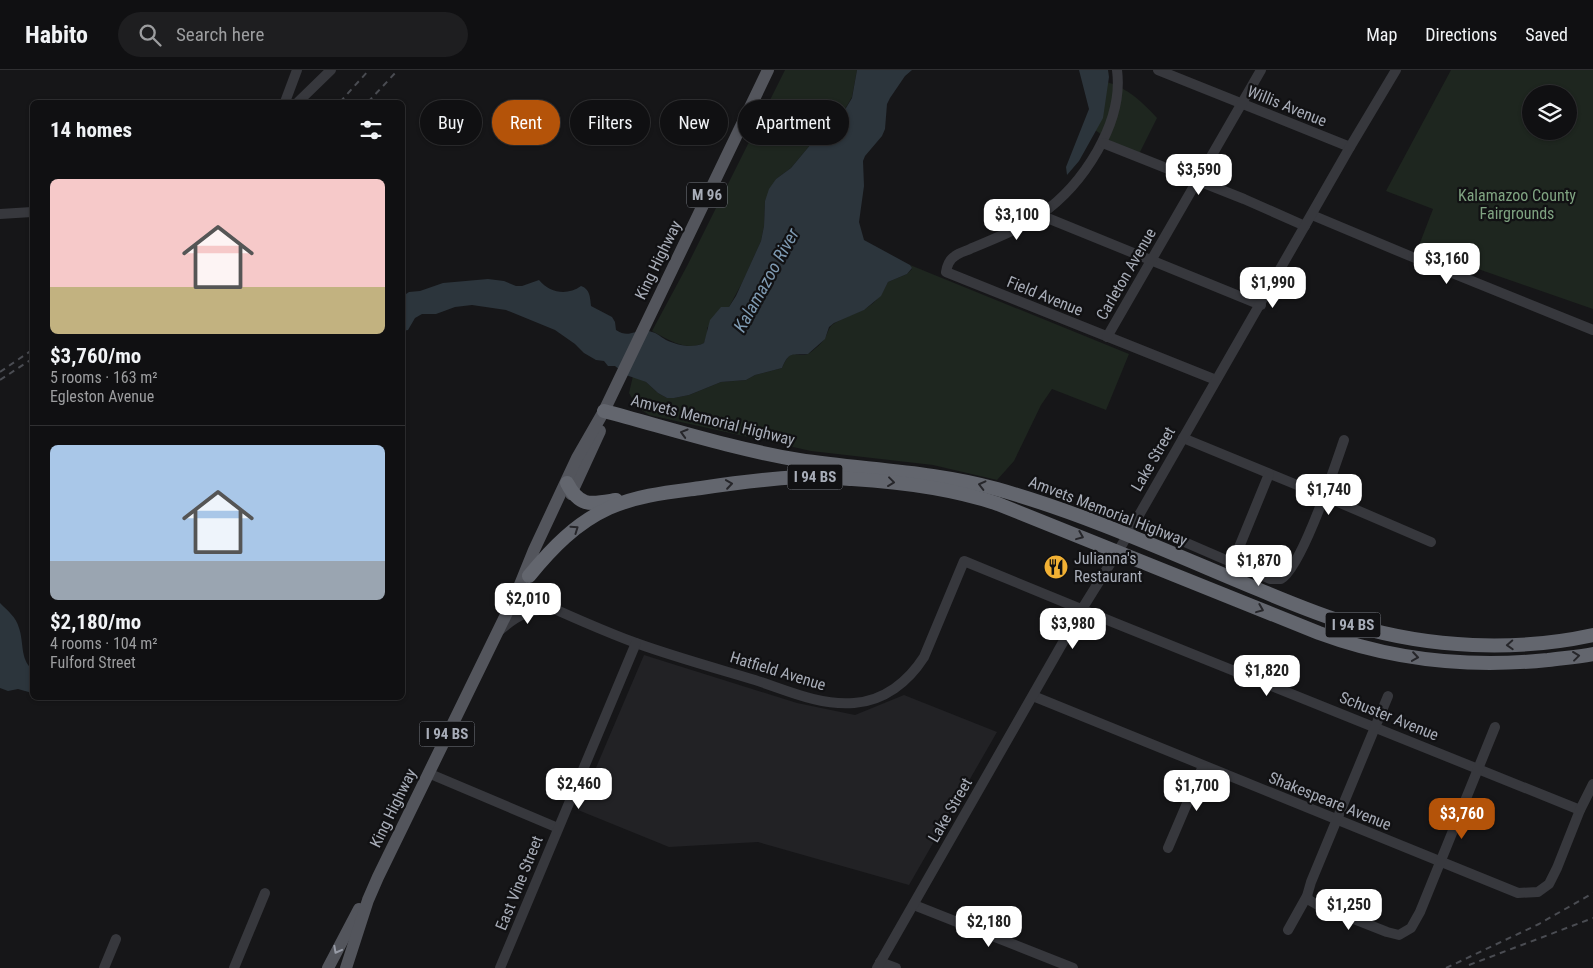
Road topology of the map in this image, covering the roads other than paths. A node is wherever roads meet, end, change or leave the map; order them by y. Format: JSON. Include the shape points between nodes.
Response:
{"nodes":[{"id":1,"x":297,"y":70,"type":"edge"},
{"id":2,"x":331,"y":70,"type":"edge"},
{"id":3,"x":768,"y":70,"type":"edge"},
{"id":4,"x":1117,"y":70,"type":"edge"},
{"id":5,"x":1158,"y":70,"type":"edge"},
{"id":6,"x":1261,"y":70,"type":"edge"},
{"id":7,"x":1396,"y":70,"type":"edge"},
{"id":8,"x":286,"y":100,"type":"edge"},
{"id":9,"x":300,"y":100,"type":"edge"},
{"id":10,"x":1242,"y":104,"type":"junction"},
{"id":11,"x":1103,"y":143,"type":"junction"},
{"id":12,"x":1350,"y":147,"type":"junction"},
{"id":13,"x":1196,"y":181,"type":"junction"},
{"id":14,"x":30,"y":212,"type":"edge"},
{"id":15,"x":0,"y":214,"type":"edge"},
{"id":16,"x":1040,"y":215,"type":"junction"},
{"id":17,"x":1312,"y":215,"type":"junction"},
{"id":18,"x":1305,"y":226,"type":"junction"},
{"id":19,"x":1151,"y":260,"type":"junction"},
{"id":20,"x":1261,"y":305,"type":"junction"},
{"id":21,"x":1593,"y":330,"type":"edge"},
{"id":22,"x":1107,"y":337,"type":"junction"},
{"id":23,"x":1216,"y":380,"type":"junction"},
{"id":24,"x":604,"y":411,"type":"junction"},
{"id":25,"x":1182,"y":438,"type":"junction"},
{"id":26,"x":1344,"y":440,"type":"dead end"},
{"id":27,"x":1269,"y":474,"type":"junction"},
{"id":28,"x":569,"y":487,"type":"junction"},
{"id":29,"x":647,"y":496,"type":"junction"},
{"id":30,"x":1324,"y":496,"type":"junction"},
{"id":31,"x":1159,"y":530,"type":"dead end"},
{"id":32,"x":1431,"y":542,"type":"dead end"},
{"id":33,"x":1123,"y":543,"type":"junction"},
{"id":34,"x":964,"y":561,"type":"joint"},
{"id":35,"x":1233,"y":562,"type":"junction"},
{"id":36,"x":529,"y":576,"type":"junction"},
{"id":37,"x":517,"y":592,"type":"junction"},
{"id":38,"x":1082,"y":609,"type":"junction"},
{"id":39,"x":557,"y":611,"type":"junction"},
{"id":40,"x":497,"y":634,"type":"junction"},
{"id":41,"x":1593,"y":635,"type":"edge"},
{"id":42,"x":636,"y":643,"type":"junction"},
{"id":43,"x":1593,"y":654,"type":"edge"},
{"id":44,"x":1033,"y":696,"type":"junction"},
{"id":45,"x":1388,"y":696,"type":"dead end"},
{"id":46,"x":1375,"y":727,"type":"junction"},
{"id":47,"x":1495,"y":727,"type":"dead end"},
{"id":48,"x":1203,"y":766,"type":"junction"},
{"id":49,"x":1478,"y":768,"type":"junction"},
{"id":50,"x":428,"y":773,"type":"junction"},
{"id":51,"x":1593,"y":784,"type":"edge"},
{"id":52,"x":1580,"y":810,"type":"junction"},
{"id":53,"x":1337,"y":819,"type":"junction"},
{"id":54,"x":558,"y":828,"type":"junction"},
{"id":55,"x":1168,"y":848,"type":"dead end"},
{"id":56,"x":1440,"y":862,"type":"junction"},
{"id":57,"x":378,"y":877,"type":"junction"},
{"id":58,"x":265,"y":894,"type":"dead end"},
{"id":59,"x":1307,"y":896,"type":"junction"},
{"id":60,"x":914,"y":905,"type":"junction"},
{"id":61,"x":1288,"y":930,"type":"dead end"},
{"id":62,"x":116,"y":939,"type":"dead end"},
{"id":63,"x":879,"y":965,"type":"edge"},
{"id":64,"x":104,"y":968,"type":"edge"},
{"id":65,"x":234,"y":968,"type":"edge"},
{"id":66,"x":328,"y":968,"type":"edge"},
{"id":67,"x":346,"y":968,"type":"edge"},
{"id":68,"x":500,"y":968,"type":"edge"},
{"id":69,"x":896,"y":968,"type":"edge"},
{"id":70,"x":1072,"y":968,"type":"edge"}],
"edges":[{"from":1,"to":8,"type":"street"},
{"from":2,"to":9,"type":"street"},
{"from":3,"to":24,"type":"main road","name":"King Highway","number":"M 96"},
{"from":4,"to":11,"type":"street","via":[[1118,97]]},
{"from":5,"to":10,"type":"street","name":"Willis Avenue"},
{"from":6,"to":10,"type":"street","name":"Carleton Avenue"},
{"from":7,"to":12,"type":"street","name":"Lake Street"},
{"from":10,"to":12,"type":"street","name":"Willis Avenue"},
{"from":10,"to":13,"type":"street","name":"Carleton Avenue"},
{"from":11,"to":13,"type":"street"},
{"from":11,"to":16,"type":"street","via":[[1070,187]]},
{"from":12,"to":17,"type":"street","name":"Lake Street"},
{"from":13,"to":18,"type":"street"},
{"from":13,"to":19,"type":"street","name":"Carleton Avenue"},
{"from":14,"to":15,"type":"street"},
{"from":16,"to":19,"type":"street"},
{"from":16,"to":22,"type":"street","name":"Field Avenue","via":[[956,255],[946,272]]},
{"from":17,"to":18,"type":"street","name":"Lake Street"},
{"from":17,"to":21,"type":"street"},
{"from":18,"to":20,"type":"street","name":"Lake Street"},
{"from":19,"to":20,"type":"street"},
{"from":19,"to":22,"type":"street","name":"Carleton Avenue"},
{"from":20,"to":23,"type":"street","name":"Lake Street"},
{"from":22,"to":23,"type":"street","name":"Field Avenue"},
{"from":23,"to":25,"type":"street","name":"Lake Street"},
{"from":24,"to":28,"type":"main road","name":"King Highway","number":"I 94 BS","via":[[578,458]]},
{"from":33,"to":24,"type":"highway","name":"Amvets Memorial Highway","number":"I 94 BS","one_way":true,"via":[[1058,508],[964,481],[794,459]]},
{"from":25,"to":27,"type":"street"},
{"from":25,"to":33,"type":"street","name":"Lake Street"},
{"from":26,"to":30,"type":"street"},
{"from":27,"to":30,"type":"street"},
{"from":27,"to":35,"type":"street"},
{"from":28,"to":29,"type":"highway","number":"I 94 BS","via":[[582,501],[593,504]]},
{"from":28,"to":36,"type":"main road","name":"King Highway","number":"I 94 BS"},
{"from":28,"to":37,"type":"main road","name":"King Highway","number":"I 94 BS","via":[[534,550]]},
{"from":29,"to":33,"type":"highway","name":"Amvets Memorial Highway","number":"I 94 BS","one_way":true,"via":[[800,477],[877,481],[971,496]]},
{"from":36,"to":29,"type":"highway","name":"Amvets Memorial Highway","number":"I 94 BS","one_way":true,"via":[[556,544],[580,525],[610,508]]},
{"from":30,"to":32,"type":"street"},
{"from":30,"to":35,"type":"street","via":[[1302,550],[1285,577],[1274,580]]},
{"from":31,"to":35,"type":"street"},
{"from":33,"to":38,"type":"street","name":"Lake Street"},
{"from":41,"to":33,"type":"highway","number":"I 94 BS","one_way":true,"via":[[1553,642],[1493,646],[1402,636],[1354,625],[1274,596],[1234,588]]},
{"from":33,"to":43,"type":"highway","name":"Amvets Memorial Highway","number":"I 94 BS","one_way":true,"via":[[1319,633],[1368,649],[1441,661],[1489,663]]},
{"from":34,"to":38,"type":"street","name":"Schuster Avenue"},
{"from":34,"to":42,"type":"street","name":"Hatfield Avenue","via":[[916,669],[899,686],[862,702],[821,701]]},
{"from":36,"to":37,"type":"main road","name":"King Highway","number":"I 94 BS"},
{"from":37,"to":39,"type":"street","name":"Hatfield Avenue"},
{"from":37,"to":40,"type":"main road","name":"King Highway","number":"I 94 BS"},
{"from":38,"to":44,"type":"street","name":"Lake Street"},
{"from":38,"to":46,"type":"street","name":"Schuster Avenue"},
{"from":39,"to":40,"type":"street","via":[[538,609],[522,614]]},
{"from":39,"to":42,"type":"street","name":"Hatfield Avenue"},
{"from":40,"to":50,"type":"main road","name":"King Highway","number":"I 94 BS"},
{"from":42,"to":54,"type":"street","name":"East Vine Street"},
{"from":44,"to":48,"type":"street","name":"Shakespeare Avenue"},
{"from":44,"to":60,"type":"street","name":"Lake Street"},
{"from":45,"to":46,"type":"street"},
{"from":46,"to":49,"type":"street","name":"Schuster Avenue"},
{"from":46,"to":53,"type":"street"},
{"from":47,"to":49,"type":"street"},
{"from":48,"to":53,"type":"street","name":"Shakespeare Avenue"},
{"from":48,"to":55,"type":"street"},
{"from":49,"to":52,"type":"street","name":"Schuster Avenue"},
{"from":49,"to":56,"type":"street"},
{"from":50,"to":54,"type":"street"},
{"from":50,"to":57,"type":"main road","name":"King Highway","number":"I 94 BS"},
{"from":51,"to":52,"type":"street"},
{"from":52,"to":56,"type":"street","name":"Shakespeare Avenue","via":[[1552,878],[1544,889],[1518,893]]},
{"from":53,"to":56,"type":"street","name":"Shakespeare Avenue"},
{"from":53,"to":59,"type":"street"},
{"from":54,"to":68,"type":"street","name":"East Vine Street"},
{"from":56,"to":59,"type":"street","via":[[1416,920],[1404,933],[1387,932],[1336,913]]},
{"from":57,"to":66,"type":"main road","name":"King Highway","number":"I 94 BS","one_way":true},
{"from":57,"to":67,"type":"main road","name":"King Highway","number":"I 94 BS"},
{"from":58,"to":65,"type":"street"},
{"from":59,"to":61,"type":"street"},
{"from":60,"to":63,"type":"street","name":"Lake Street"},
{"from":60,"to":70,"type":"street"},
{"from":62,"to":64,"type":"street"},
{"from":63,"to":69,"type":"street"}]}
